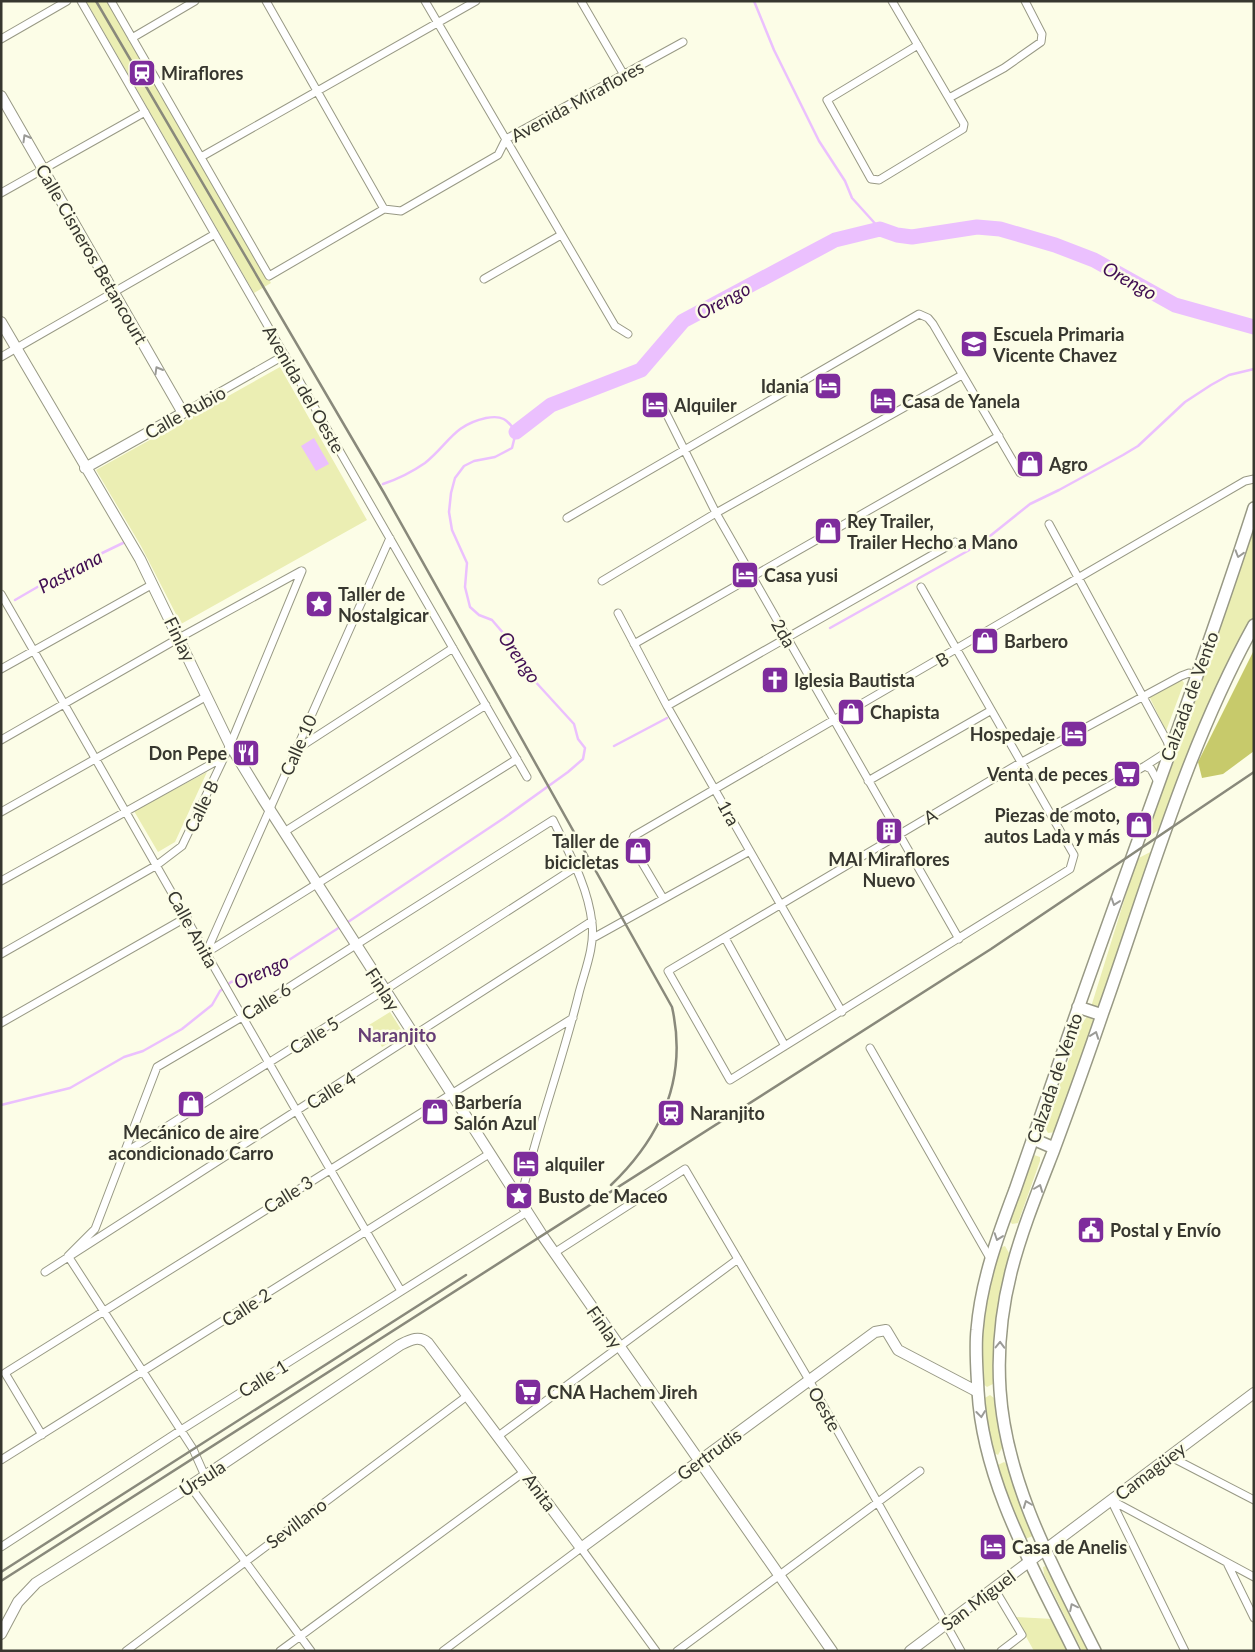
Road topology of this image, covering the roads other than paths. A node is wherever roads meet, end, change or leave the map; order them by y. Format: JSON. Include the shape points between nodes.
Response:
{"nodes":[{"id":1,"x":67,"y":1,"type":"edge"},
{"id":2,"x":81,"y":1,"type":"edge"},
{"id":3,"x":111,"y":1,"type":"edge"},
{"id":4,"x":195,"y":1,"type":"edge"},
{"id":5,"x":266,"y":1,"type":"edge"},
{"id":6,"x":425,"y":1,"type":"edge"},
{"id":7,"x":476,"y":1,"type":"edge"},
{"id":8,"x":581,"y":1,"type":"edge"},
{"id":9,"x":892,"y":1,"type":"edge"},
{"id":10,"x":1025,"y":1,"type":"edge"},
{"id":11,"x":438,"y":23,"type":"junction"},
{"id":12,"x":132,"y":38,"type":"junction"},
{"id":13,"x":1,"y":39,"type":"edge"},
{"id":14,"x":683,"y":42,"type":"dead end"},
{"id":15,"x":918,"y":46,"type":"junction"},
{"id":16,"x":624,"y":74,"type":"junction"},
{"id":17,"x":317,"y":93,"type":"junction"},
{"id":18,"x":1,"y":96,"type":"edge"},
{"id":19,"x":949,"y":98,"type":"junction"},
{"id":20,"x":145,"y":112,"type":"junction"},
{"id":21,"x":506,"y":139,"type":"junction"},
{"id":22,"x":201,"y":157,"type":"junction"},
{"id":23,"x":43,"y":169,"type":"junction"},
{"id":24,"x":1,"y":193,"type":"edge"},
{"id":25,"x":384,"y":209,"type":"junction"},
{"id":26,"x":215,"y":234,"type":"junction"},
{"id":27,"x":562,"y":234,"type":"junction"},
{"id":28,"x":484,"y":278,"type":"dead end"},
{"id":29,"x":114,"y":292,"type":"junction"},
{"id":30,"x":1,"y":322,"type":"edge"},
{"id":31,"x":628,"y":334,"type":"dead end"},
{"id":32,"x":16,"y":348,"type":"junction"},
{"id":33,"x":285,"y":355,"type":"junction"},
{"id":34,"x":1,"y":357,"type":"edge"},
{"id":35,"x":962,"y":374,"type":"junction"},
{"id":36,"x":660,"y":401,"type":"dead end"},
{"id":37,"x":183,"y":413,"type":"junction"},
{"id":38,"x":999,"y":436,"type":"junction"},
{"id":39,"x":683,"y":450,"type":"junction"},
{"id":40,"x":85,"y":468,"type":"junction"},
{"id":41,"x":1020,"y":473,"type":"dead end"},
{"id":42,"x":1254,"y":479,"type":"edge"},
{"id":43,"x":1254,"y":508,"type":"edge"},
{"id":44,"x":716,"y":514,"type":"junction"},
{"id":45,"x":567,"y":518,"type":"dead end"},
{"id":46,"x":1049,"y":524,"type":"dead end"},
{"id":47,"x":390,"y":538,"type":"junction"},
{"id":48,"x":955,"y":542,"type":"dead end"},
{"id":49,"x":752,"y":577,"type":"junction"},
{"id":50,"x":1078,"y":580,"type":"junction"},
{"id":51,"x":602,"y":581,"type":"dead end"},
{"id":52,"x":153,"y":584,"type":"junction"},
{"id":53,"x":921,"y":587,"type":"dead end"},
{"id":54,"x":1,"y":594,"type":"edge"},
{"id":55,"x":618,"y":613,"type":"dead end"},
{"id":56,"x":1254,"y":624,"type":"edge"},
{"id":57,"x":786,"y":637,"type":"junction"},
{"id":58,"x":179,"y":638,"type":"junction"},
{"id":59,"x":634,"y":644,"type":"junction"},
{"id":60,"x":453,"y":648,"type":"junction"},
{"id":61,"x":34,"y":650,"type":"junction"},
{"id":62,"x":956,"y":651,"type":"junction"},
{"id":63,"x":1,"y":669,"type":"edge"},
{"id":64,"x":1197,"y":676,"type":"junction"},
{"id":65,"x":207,"y":696,"type":"junction"},
{"id":66,"x":1143,"y":696,"type":"junction"},
{"id":67,"x":65,"y":704,"type":"junction"},
{"id":68,"x":486,"y":705,"type":"junction"},
{"id":69,"x":667,"y":706,"type":"junction"},
{"id":70,"x":990,"y":711,"type":"junction"},
{"id":71,"x":835,"y":720,"type":"junction"},
{"id":72,"x":1,"y":740,"type":"edge"},
{"id":73,"x":297,"y":749,"type":"junction"},
{"id":74,"x":1170,"y":750,"type":"junction"},
{"id":75,"x":230,"y":751,"type":"junction"},
{"id":76,"x":97,"y":758,"type":"junction"},
{"id":77,"x":517,"y":759,"type":"junction"},
{"id":78,"x":1020,"y":763,"type":"junction"},
{"id":79,"x":1145,"y":766,"type":"junction"},
{"id":80,"x":527,"y":777,"type":"dead end"},
{"id":81,"x":868,"y":781,"type":"junction"},
{"id":82,"x":1158,"y":782,"type":"junction"},
{"id":83,"x":715,"y":788,"type":"junction"},
{"id":84,"x":269,"y":808,"type":"junction"},
{"id":85,"x":126,"y":811,"type":"junction"},
{"id":86,"x":1,"y":812,"type":"edge"},
{"id":87,"x":1053,"y":818,"type":"junction"},
{"id":88,"x":284,"y":832,"type":"junction"},
{"id":89,"x":898,"y":834,"type":"junction"},
{"id":90,"x":750,"y":851,"type":"junction"},
{"id":91,"x":157,"y":865,"type":"junction"},
{"id":92,"x":576,"y":867,"type":"junction"},
{"id":93,"x":1,"y":881,"type":"edge"},
{"id":94,"x":317,"y":885,"type":"junction"},
{"id":95,"x":663,"y":898,"type":"junction"},
{"id":96,"x":781,"y":903,"type":"junction"},
{"id":97,"x":187,"y":917,"type":"junction"},
{"id":98,"x":592,"y":921,"type":"junction"},
{"id":99,"x":593,"y":938,"type":"junction"},
{"id":100,"x":725,"y":938,"type":"junction"},
{"id":101,"x":959,"y":939,"type":"junction"},
{"id":102,"x":355,"y":944,"type":"junction"},
{"id":103,"x":206,"y":953,"type":"junction"},
{"id":104,"x":1,"y":954,"type":"edge"},
{"id":105,"x":384,"y":990,"type":"junction"},
{"id":106,"x":1078,"y":1007,"type":"junction"},
{"id":107,"x":842,"y":1012,"type":"junction"},
{"id":108,"x":1102,"y":1015,"type":"junction"},
{"id":109,"x":242,"y":1017,"type":"junction"},
{"id":110,"x":573,"y":1018,"type":"junction"},
{"id":111,"x":1,"y":1022,"type":"edge"},
{"id":112,"x":414,"y":1036,"type":"junction"},
{"id":113,"x":785,"y":1046,"type":"junction"},
{"id":114,"x":870,"y":1048,"type":"dead end"},
{"id":115,"x":268,"y":1064,"type":"junction"},
{"id":116,"x":450,"y":1094,"type":"junction"},
{"id":117,"x":295,"y":1112,"type":"junction"},
{"id":118,"x":1033,"y":1138,"type":"junction"},
{"id":119,"x":1054,"y":1148,"type":"junction"},
{"id":120,"x":126,"y":1152,"type":"junction"},
{"id":121,"x":489,"y":1154,"type":"junction"},
{"id":122,"x":329,"y":1169,"type":"junction"},
{"id":123,"x":520,"y":1202,"type":"junction"},
{"id":124,"x":527,"y":1212,"type":"junction"},
{"id":125,"x":366,"y":1231,"type":"junction"},
{"id":126,"x":554,"y":1253,"type":"junction"},
{"id":127,"x":68,"y":1256,"type":"junction"},
{"id":128,"x":738,"y":1259,"type":"junction"},
{"id":129,"x":991,"y":1260,"type":"junction"},
{"id":130,"x":45,"y":1272,"type":"dead end"},
{"id":131,"x":401,"y":1291,"type":"junction"},
{"id":132,"x":103,"y":1312,"type":"junction"},
{"id":133,"x":420,"y":1338,"type":"joint"},
{"id":134,"x":619,"y":1347,"type":"junction"},
{"id":135,"x":144,"y":1372,"type":"junction"},
{"id":136,"x":809,"y":1380,"type":"junction"},
{"id":137,"x":1000,"y":1391,"type":"junction"},
{"id":138,"x":978,"y":1392,"type":"junction"},
{"id":139,"x":1254,"y":1393,"type":"edge"},
{"id":140,"x":467,"y":1396,"type":"junction"},
{"id":141,"x":181,"y":1430,"type":"junction"},
{"id":142,"x":42,"y":1435,"type":"junction"},
{"id":143,"x":497,"y":1437,"type":"junction"},
{"id":144,"x":1011,"y":1455,"type":"junction"},
{"id":145,"x":1169,"y":1456,"type":"junction"},
{"id":146,"x":1,"y":1460,"type":"edge"},
{"id":147,"x":699,"y":1461,"type":"junction"},
{"id":148,"x":991,"y":1461,"type":"junction"},
{"id":149,"x":920,"y":1471,"type":"dead end"},
{"id":150,"x":524,"y":1472,"type":"junction"},
{"id":151,"x":205,"y":1476,"type":"junction"},
{"id":152,"x":190,"y":1486,"type":"junction"},
{"id":153,"x":1111,"y":1500,"type":"junction"},
{"id":154,"x":1254,"y":1500,"type":"edge"},
{"id":155,"x":878,"y":1503,"type":"junction"},
{"id":156,"x":1,"y":1547,"type":"edge"},
{"id":157,"x":581,"y":1548,"type":"junction"},
{"id":158,"x":1046,"y":1549,"type":"junction"},
{"id":159,"x":1030,"y":1560,"type":"junction"},
{"id":160,"x":244,"y":1563,"type":"junction"},
{"id":161,"x":1228,"y":1565,"type":"junction"},
{"id":162,"x":778,"y":1576,"type":"junction"},
{"id":163,"x":1254,"y":1577,"type":"edge"},
{"id":164,"x":994,"y":1588,"type":"junction"},
{"id":165,"x":1254,"y":1618,"type":"edge"},
{"id":166,"x":946,"y":1624,"type":"junction"},
{"id":167,"x":1,"y":1634,"type":"edge"},
{"id":168,"x":300,"y":1636,"type":"junction"},
{"id":169,"x":126,"y":1651,"type":"edge"},
{"id":170,"x":280,"y":1651,"type":"edge"},
{"id":171,"x":310,"y":1651,"type":"edge"},
{"id":172,"x":443,"y":1651,"type":"edge"},
{"id":173,"x":656,"y":1651,"type":"edge"},
{"id":174,"x":677,"y":1651,"type":"edge"},
{"id":175,"x":832,"y":1651,"type":"edge"},
{"id":176,"x":910,"y":1651,"type":"edge"},
{"id":177,"x":961,"y":1651,"type":"edge"},
{"id":178,"x":1001,"y":1651,"type":"edge"},
{"id":179,"x":1074,"y":1651,"type":"edge"},
{"id":180,"x":1095,"y":1651,"type":"edge"},
{"id":181,"x":1185,"y":1651,"type":"edge"}],
"edges":[{"from":1,"to":13,"type":"street"},
{"from":2,"to":20,"type":"street","name":"Avenida del Oeste"},
{"from":3,"to":12,"type":"street"},
{"from":4,"to":12,"type":"street"},
{"from":5,"to":17,"type":"street"},
{"from":6,"to":11,"type":"street"},
{"from":7,"to":11,"type":"street"},
{"from":8,"to":16,"type":"street"},
{"from":9,"to":15,"type":"street"},
{"from":10,"to":19,"type":"street","via":[[1041,42],[1004,68]]},
{"from":11,"to":17,"type":"street"},
{"from":11,"to":21,"type":"street"},
{"from":12,"to":22,"type":"street"},
{"from":14,"to":16,"type":"street","name":"Avenida Miraflores"},
{"from":15,"to":19,"type":"street"},
{"from":15,"to":19,"type":"street","via":[[827,100],[871,179],[879,180],[963,129],[964,124]]},
{"from":16,"to":21,"type":"street","name":"Avenida Miraflores"},
{"from":17,"to":22,"type":"street"},
{"from":17,"to":25,"type":"street"},
{"from":23,"to":18,"type":"street","name":"Calle Cisneros Betancourt","one_way":true},
{"from":20,"to":23,"type":"street"},
{"from":20,"to":26,"type":"street","name":"Avenida del Oeste"},
{"from":21,"to":25,"type":"street","name":"Avenida Miraflores","via":[[498,155],[410,206],[401,211]]},
{"from":21,"to":27,"type":"street"},
{"from":22,"to":25,"type":"street","name":"Avenida Miraflores","via":[[269,276]]},
{"from":23,"to":24,"type":"street"},
{"from":23,"to":29,"type":"street","name":"Calle Cisneros Betancourt"},
{"from":26,"to":29,"type":"street"},
{"from":26,"to":33,"type":"street","name":"Avenida del Oeste"},
{"from":27,"to":28,"type":"street"},
{"from":27,"to":31,"type":"street","via":[[615,326]]},
{"from":29,"to":32,"type":"street"},
{"from":37,"to":29,"type":"street","name":"Calle Cisneros Betancourt","one_way":true},
{"from":30,"to":32,"type":"street","name":"Finlay"},
{"from":32,"to":34,"type":"street"},
{"from":32,"to":40,"type":"street","name":"Finlay"},
{"from":33,"to":37,"type":"street","name":"Calle Rubio"},
{"from":33,"to":47,"type":"street","name":"Avenida del Oeste"},
{"from":35,"to":38,"type":"street"},
{"from":35,"to":39,"type":"street","via":[[933,324],[924,315],[914,316]]},
{"from":35,"to":44,"type":"street"},
{"from":36,"to":39,"type":"street","name":"2da"},
{"from":37,"to":40,"type":"street","name":"Calle Rubio"},
{"from":38,"to":41,"type":"street"},
{"from":38,"to":49,"type":"street"},
{"from":39,"to":44,"type":"street","name":"2da"},
{"from":39,"to":45,"type":"street"},
{"from":40,"to":52,"type":"street","name":"Finlay"},
{"from":42,"to":50,"type":"street","name":"B","via":[[1245,481]]},
{"from":43,"to":64,"type":"main road","name":"Calzada de Vento","one_way":true},
{"from":44,"to":49,"type":"street","name":"2da"},
{"from":44,"to":51,"type":"street"},
{"from":46,"to":50,"type":"street"},
{"from":47,"to":60,"type":"street","name":"Avenida del Oeste"},
{"from":47,"to":73,"type":"street","name":"Calle 10"},
{"from":48,"to":57,"type":"street"},
{"from":49,"to":57,"type":"street","name":"2da"},
{"from":49,"to":59,"type":"street"},
{"from":50,"to":62,"type":"street","name":"B"},
{"from":50,"to":66,"type":"street"},
{"from":52,"to":58,"type":"street","name":"Finlay"},
{"from":52,"to":61,"type":"street"},
{"from":53,"to":62,"type":"street"},
{"from":54,"to":61,"type":"street","name":"Calle Anita"},
{"from":55,"to":59,"type":"street","name":"1ra"},
{"from":56,"to":108,"type":"main road","name":"Calzada de Vento","via":[[1230,672],[1164,834]]},
{"from":57,"to":69,"type":"street"},
{"from":57,"to":71,"type":"street","name":"2da"},
{"from":58,"to":65,"type":"street","name":"Finlay"},
{"from":58,"to":67,"type":"street"},
{"from":58,"to":75,"type":"street","name":"Calle B","via":[[302,571]]},
{"from":59,"to":69,"type":"street","name":"1ra"},
{"from":60,"to":68,"type":"street","name":"Avenida del Oeste"},
{"from":60,"to":73,"type":"street"},
{"from":61,"to":63,"type":"street"},
{"from":61,"to":67,"type":"street","name":"Calle Anita"},
{"from":62,"to":70,"type":"street"},
{"from":62,"to":71,"type":"street","name":"B"},
{"from":64,"to":66,"type":"street","name":"A","via":[[1181,676]]},
{"from":64,"to":74,"type":"main road","name":"Calzada de Vento"},
{"from":65,"to":75,"type":"street","name":"Finlay"},
{"from":65,"to":76,"type":"street"},
{"from":66,"to":74,"type":"street"},
{"from":66,"to":78,"type":"street","name":"A"},
{"from":67,"to":72,"type":"street"},
{"from":67,"to":76,"type":"street","name":"Calle Anita"},
{"from":68,"to":77,"type":"street","name":"Avenida del Oeste"},
{"from":68,"to":88,"type":"street"},
{"from":69,"to":83,"type":"street","name":"1ra"},
{"from":70,"to":78,"type":"street"},
{"from":70,"to":81,"type":"street"},
{"from":71,"to":81,"type":"street","name":"2da"},
{"from":71,"to":83,"type":"street","name":"B"},
{"from":73,"to":84,"type":"street","name":"Calle 10"},
{"from":74,"to":79,"type":"street"},
{"from":74,"to":82,"type":"main road","name":"Calzada de Vento"},
{"from":75,"to":84,"type":"street","name":"Finlay"},
{"from":75,"to":85,"type":"street"},
{"from":75,"to":91,"type":"street","name":"Calle B","via":[[182,846]]},
{"from":76,"to":85,"type":"street","name":"Calle Anita"},
{"from":76,"to":86,"type":"street"},
{"from":77,"to":80,"type":"street","name":"Avenida del Oeste"},
{"from":77,"to":94,"type":"street"},
{"from":78,"to":87,"type":"street"},
{"from":78,"to":89,"type":"street","name":"A"},
{"from":79,"to":82,"type":"street","via":[[1151,768]]},
{"from":79,"to":87,"type":"street"},
{"from":81,"to":89,"type":"street","name":"2da"},
{"from":82,"to":106,"type":"main road","name":"Calzada de Vento","one_way":true},
{"from":83,"to":90,"type":"street","name":"1ra"},
{"from":83,"to":95,"type":"street","name":"B","via":[[631,840]]},
{"from":84,"to":88,"type":"street","name":"Finlay"},
{"from":84,"to":103,"type":"street","name":"Calle 10"},
{"from":85,"to":91,"type":"street","name":"Calle Anita"},
{"from":85,"to":93,"type":"street"},
{"from":87,"to":101,"type":"street","via":[[1074,855],[1070,869]]},
{"from":88,"to":94,"type":"street","name":"Finlay"},
{"from":89,"to":96,"type":"street","name":"A"},
{"from":89,"to":101,"type":"street","name":"2da"},
{"from":90,"to":95,"type":"street"},
{"from":90,"to":96,"type":"street","name":"1ra"},
{"from":91,"to":97,"type":"street","name":"Calle Anita"},
{"from":91,"to":104,"type":"street","name":"Calle B"},
{"from":92,"to":98,"type":"street"},
{"from":92,"to":102,"type":"street","name":"Calle 6","via":[[553,820]]},
{"from":92,"to":105,"type":"street","name":"Calle 5"},
{"from":94,"to":102,"type":"street","name":"Finlay"},
{"from":94,"to":103,"type":"street"},
{"from":95,"to":99,"type":"street"},
{"from":96,"to":100,"type":"street","name":"A"},
{"from":96,"to":107,"type":"street","name":"1ra"},
{"from":97,"to":103,"type":"street","name":"Calle Anita"},
{"from":97,"to":111,"type":"street"},
{"from":98,"to":99,"type":"street"},
{"from":98,"to":112,"type":"street","name":"Calle 4"},
{"from":99,"to":110,"type":"street"},
{"from":100,"to":113,"type":"street"},
{"from":100,"to":113,"type":"street","name":"A","via":[[668,971],[730,1080]]},
{"from":101,"to":107,"type":"street"},
{"from":102,"to":105,"type":"street","name":"Finlay"},
{"from":102,"to":109,"type":"street","name":"Calle 6"},
{"from":103,"to":109,"type":"street","name":"Calle Anita"},
{"from":105,"to":112,"type":"street","name":"Finlay"},
{"from":105,"to":115,"type":"street","name":"Calle 5"},
{"from":106,"to":108,"type":"main road"},
{"from":106,"to":118,"type":"main road","name":"Calzada de Vento"},
{"from":107,"to":113,"type":"street"},
{"from":119,"to":108,"type":"main road","name":"Calzada de Vento","one_way":true},
{"from":109,"to":115,"type":"street","name":"Calle Anita"},
{"from":109,"to":120,"type":"street","name":"Calle 6","via":[[156,1068]]},
{"from":110,"to":116,"type":"street","name":"Calle 3"},
{"from":110,"to":123,"type":"street"},
{"from":112,"to":116,"type":"street","name":"Finlay"},
{"from":112,"to":117,"type":"street","name":"Calle 4"},
{"from":114,"to":129,"type":"street"},
{"from":115,"to":117,"type":"street","name":"Calle Anita"},
{"from":115,"to":120,"type":"street","name":"Calle 5"},
{"from":116,"to":121,"type":"street","name":"Finlay"},
{"from":116,"to":122,"type":"street","name":"Calle 3"},
{"from":117,"to":122,"type":"street","name":"Calle Anita"},
{"from":117,"to":127,"type":"street","name":"Calle 4"},
{"from":118,"to":119,"type":"main road"},
{"from":118,"to":129,"type":"main road","name":"Calzada de Vento","one_way":true},
{"from":137,"to":119,"type":"main road","name":"Calzada de Vento","one_way":true,"via":[[1000,1330],[1007,1284],[1019,1238]]},
{"from":120,"to":127,"type":"street","name":"Calle 6","via":[[95,1229]]},
{"from":121,"to":123,"type":"street","name":"Finlay"},
{"from":121,"to":125,"type":"street","name":"Calle 2"},
{"from":122,"to":125,"type":"street","name":"Calle Anita"},
{"from":122,"to":132,"type":"street","name":"Calle 3"},
{"from":123,"to":124,"type":"street","name":"Finlay"},
{"from":124,"to":126,"type":"street","name":"Finlay"},
{"from":124,"to":131,"type":"street","name":"Calle 1"},
{"from":125,"to":131,"type":"street","name":"Calle Anita"},
{"from":125,"to":135,"type":"street","name":"Calle 2"},
{"from":126,"to":128,"type":"street","name":"Oeste","via":[[685,1169]]},
{"from":126,"to":134,"type":"street","name":"Finlay"},
{"from":127,"to":130,"type":"street"},
{"from":127,"to":132,"type":"street"},
{"from":128,"to":134,"type":"street"},
{"from":128,"to":136,"type":"street","name":"Oeste"},
{"from":129,"to":138,"type":"main road","name":"Calzada de Vento","via":[[977,1332]]},
{"from":131,"to":141,"type":"street","name":"Calle 1"},
{"from":132,"to":135,"type":"street"},
{"from":132,"to":142,"type":"street","name":"Calle 3","via":[[5,1373]]},
{"from":133,"to":140,"type":"street","name":"Anita","via":[[428,1343]]},
{"from":133,"to":151,"type":"street","name":"Úrsula","via":[[400,1344]]},
{"from":134,"to":143,"type":"street"},
{"from":134,"to":147,"type":"street","name":"Finlay"},
{"from":135,"to":141,"type":"street"},
{"from":135,"to":142,"type":"street","name":"Calle 2"},
{"from":136,"to":138,"type":"street","name":"Gertrudis","via":[[874,1332],[886,1330],[898,1350]]},
{"from":136,"to":147,"type":"street","name":"Gertrudis"},
{"from":136,"to":155,"type":"street","name":"Oeste"},
{"from":137,"to":138,"type":"main road"},
{"from":137,"to":144,"type":"main road","name":"Calzada de Vento"},
{"from":138,"to":148,"type":"main road","name":"Calzada de Vento","one_way":true},
{"from":139,"to":145,"type":"street","name":"Camagüey"},
{"from":140,"to":143,"type":"street","name":"Anita"},
{"from":140,"to":160,"type":"street","name":"Sevillano"},
{"from":141,"to":151,"type":"street"},
{"from":141,"to":156,"type":"street","name":"Calle 1"},
{"from":142,"to":146,"type":"street","name":"Calle 2"},
{"from":143,"to":150,"type":"street","name":"Anita"},
{"from":144,"to":148,"type":"main road"},
{"from":158,"to":144,"type":"main road","name":"Calzada de Vento","one_way":true},
{"from":145,"to":153,"type":"street","name":"Camagüey"},
{"from":145,"to":154,"type":"street"},
{"from":147,"to":157,"type":"street","name":"Gertrudis"},
{"from":147,"to":162,"type":"street","name":"Finlay"},
{"from":148,"to":159,"type":"main road","name":"Calzada de Vento"},
{"from":149,"to":155,"type":"street"},
{"from":150,"to":157,"type":"street","name":"Anita"},
{"from":150,"to":168,"type":"street"},
{"from":151,"to":152,"type":"street","name":"Úrsula"},
{"from":152,"to":160,"type":"street"},
{"from":152,"to":167,"type":"street","name":"Úrsula","via":[[36,1583],[18,1602]]},
{"from":153,"to":158,"type":"street","name":"Camagüey"},
{"from":153,"to":161,"type":"street"},
{"from":153,"to":181,"type":"street"},
{"from":155,"to":162,"type":"street"},
{"from":155,"to":166,"type":"street","name":"Oeste"},
{"from":157,"to":172,"type":"street","name":"Gertrudis"},
{"from":157,"to":173,"type":"street","name":"Anita"},
{"from":158,"to":159,"type":"street","name":"San Miguel"},
{"from":180,"to":158,"type":"main road","name":"Calzada de Vento","one_way":true},
{"from":159,"to":164,"type":"street","name":"San Miguel"},
{"from":159,"to":179,"type":"main road","name":"Calzada de Vento"},
{"from":160,"to":168,"type":"street"},
{"from":160,"to":169,"type":"street","name":"Sevillano"},
{"from":161,"to":163,"type":"street"},
{"from":161,"to":165,"type":"street"},
{"from":162,"to":174,"type":"street"},
{"from":162,"to":175,"type":"street","name":"Finlay"},
{"from":164,"to":166,"type":"street","name":"San Miguel"},
{"from":164,"to":178,"type":"street","via":[[1022,1635]]},
{"from":166,"to":176,"type":"street","name":"San Miguel"},
{"from":166,"to":177,"type":"street","name":"Oeste"},
{"from":168,"to":170,"type":"street"},
{"from":168,"to":171,"type":"street"}]}
